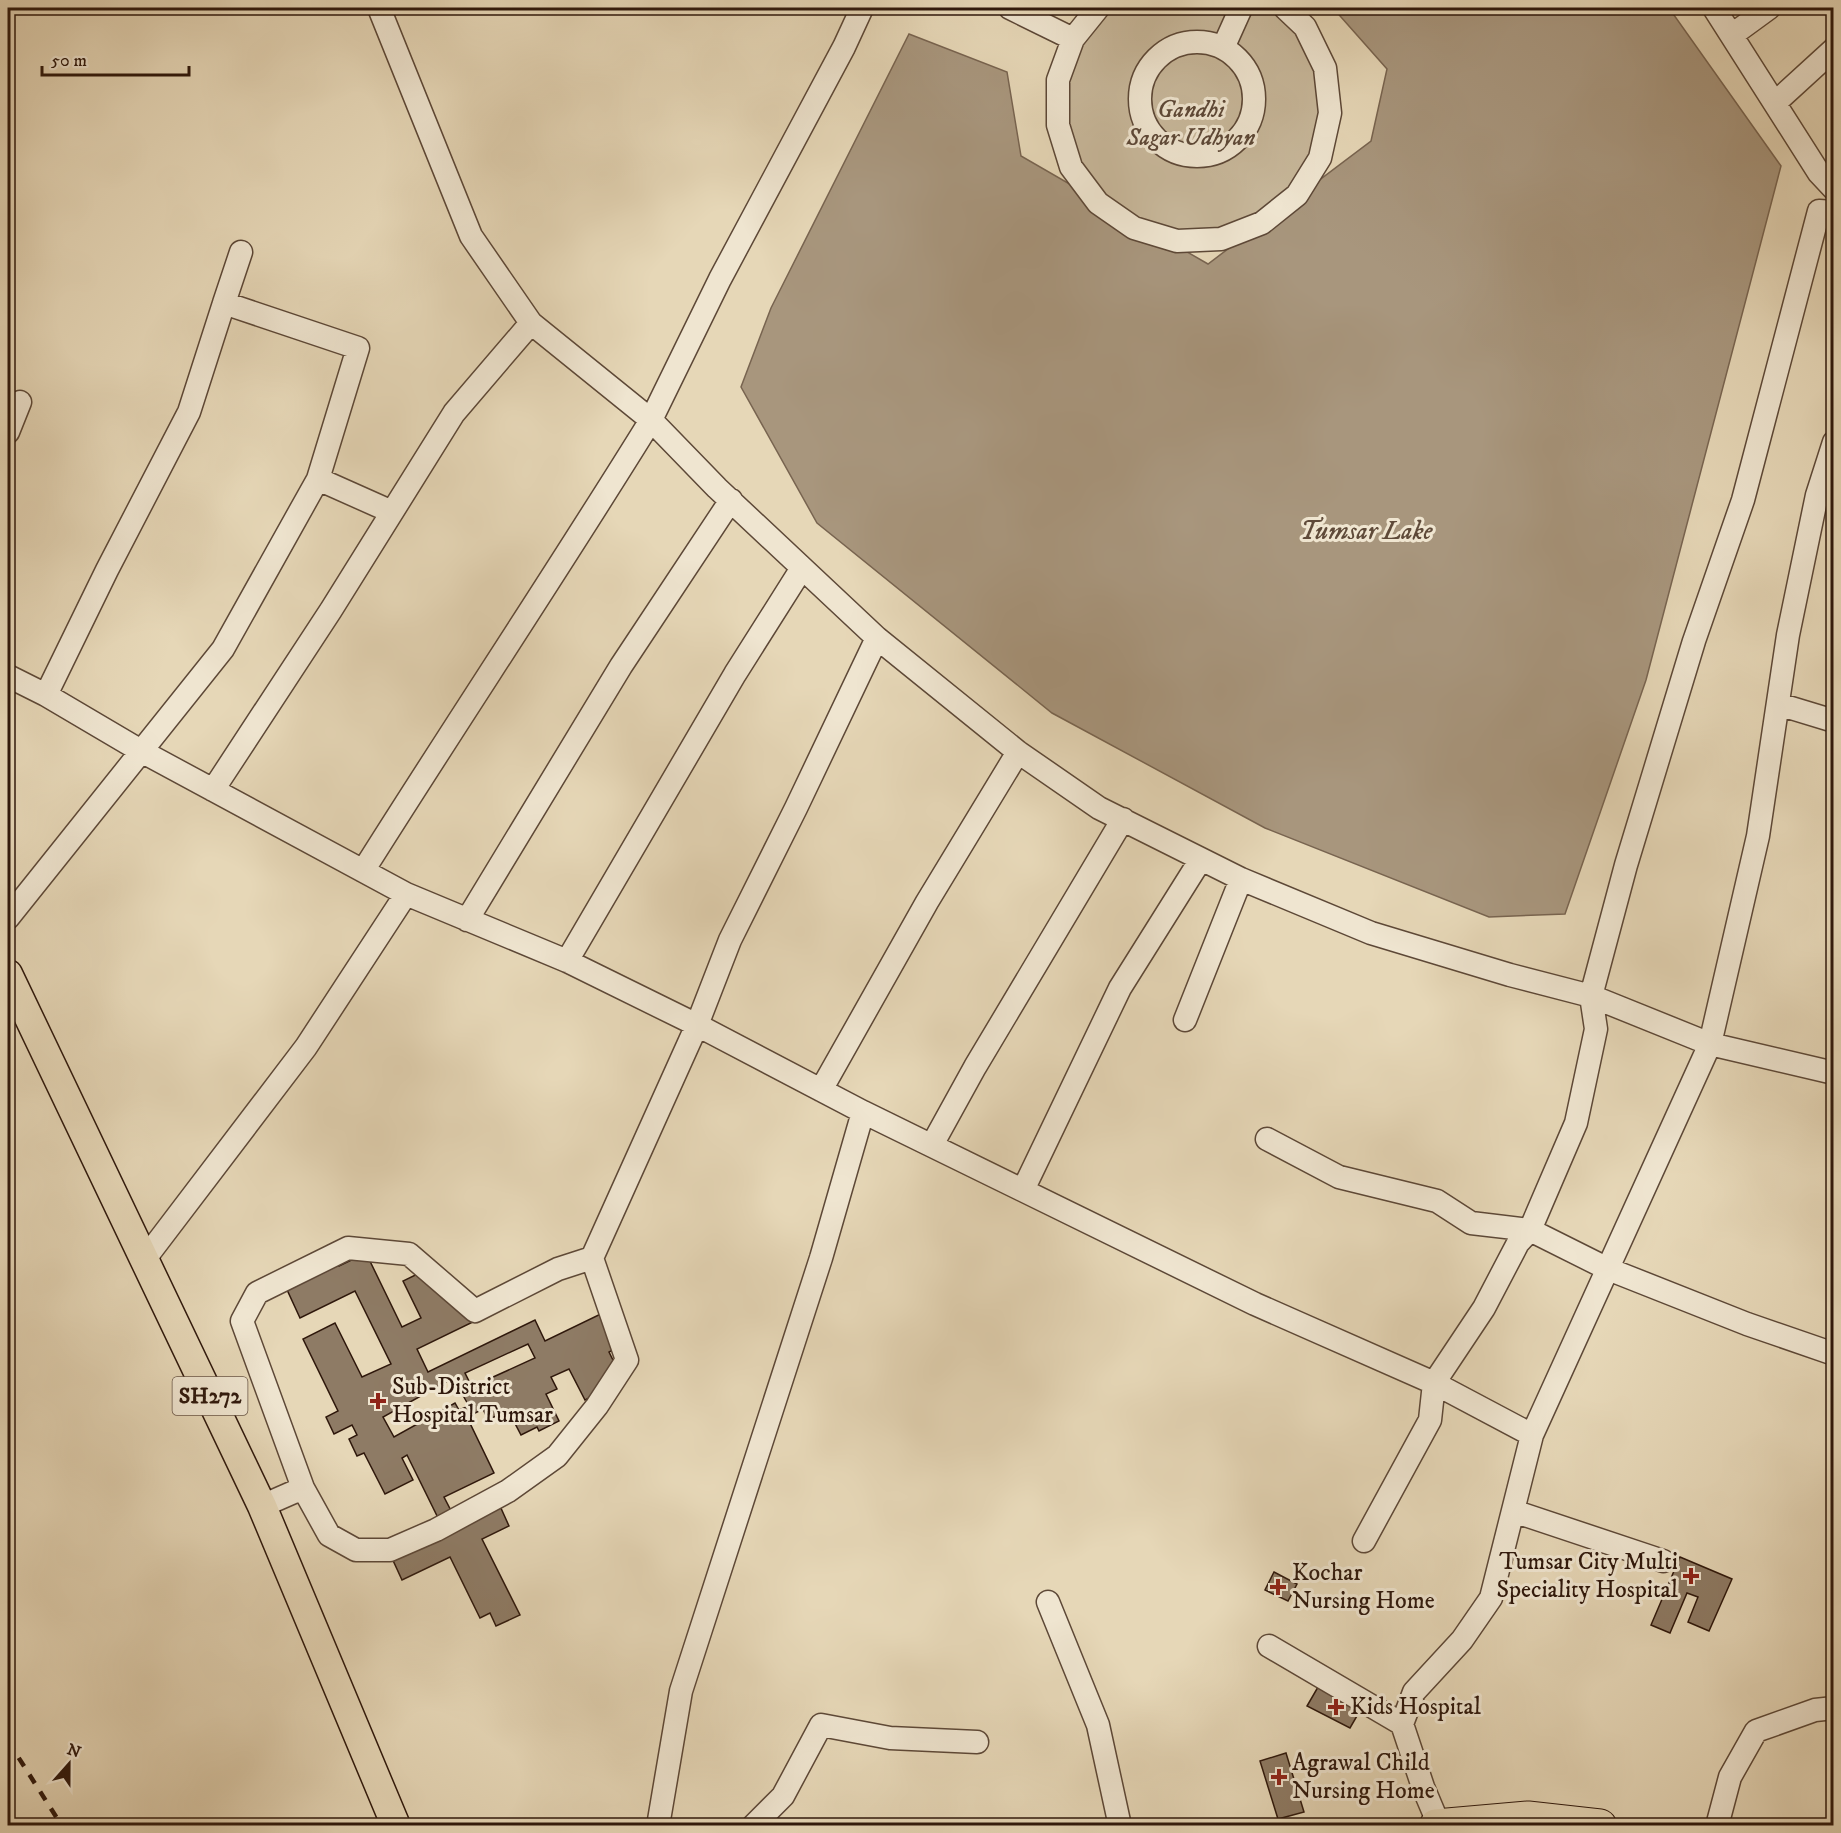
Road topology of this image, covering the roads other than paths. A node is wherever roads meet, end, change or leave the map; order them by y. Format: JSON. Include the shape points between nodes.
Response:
{"nodes":[{"id":1,"x":379,"y":8,"type":"edge"},
{"id":2,"x":1010,"y":8,"type":"edge"},
{"id":3,"x":1098,"y":8,"type":"edge"},
{"id":4,"x":1241,"y":8,"type":"edge"},
{"id":5,"x":1286,"y":8,"type":"edge"},
{"id":6,"x":1714,"y":8,"type":"edge"},
{"id":7,"x":1770,"y":8,"type":"edge"},
{"id":8,"x":864,"y":9,"type":"edge"},
{"id":9,"x":1732,"y":35,"type":"junction"},
{"id":10,"x":1073,"y":39,"type":"junction"},
{"id":11,"x":1223,"y":48,"type":"junction"},
{"id":12,"x":1833,"y":49,"type":"edge"},
{"id":13,"x":1775,"y":103,"type":"junction"},
{"id":14,"x":1833,"y":189,"type":"edge"},
{"id":15,"x":1833,"y":212,"type":"edge"},
{"id":16,"x":241,"y":252,"type":"dead end"},
{"id":17,"x":224,"y":303,"type":"junction"},
{"id":18,"x":531,"y":323,"type":"junction"},
{"id":19,"x":20,"y":402,"type":"dead end"},
{"id":20,"x":651,"y":420,"type":"junction"},
{"id":21,"x":8,"y":432,"type":"edge"},
{"id":22,"x":1833,"y":442,"type":"edge"},
{"id":23,"x":318,"y":480,"type":"junction"},
{"id":24,"x":731,"y":500,"type":"junction"},
{"id":25,"x":392,"y":512,"type":"junction"},
{"id":26,"x":802,"y":568,"type":"junction"},
{"id":27,"x":878,"y":638,"type":"junction"},
{"id":28,"x":8,"y":676,"type":"edge"},
{"id":29,"x":46,"y":695,"type":"junction"},
{"id":30,"x":1778,"y":704,"type":"junction"},
{"id":31,"x":1833,"y":721,"type":"edge"},
{"id":32,"x":141,"y":751,"type":"junction"},
{"id":33,"x":1018,"y":752,"type":"junction"},
{"id":34,"x":213,"y":790,"type":"junction"},
{"id":35,"x":1123,"y":819,"type":"junction"},
{"id":36,"x":1201,"y":859,"type":"junction"},
{"id":37,"x":363,"y":871,"type":"junction"},
{"id":38,"x":1240,"y":879,"type":"junction"},
{"id":39,"x":406,"y":894,"type":"junction"},
{"id":40,"x":8,"y":918,"type":"edge"},
{"id":41,"x":467,"y":920,"type":"junction"},
{"id":42,"x":567,"y":961,"type":"junction"},
{"id":43,"x":8,"y":974,"type":"edge"},
{"id":44,"x":1591,"y":996,"type":"junction"},
{"id":45,"x":1185,"y":1020,"type":"dead end"},
{"id":46,"x":697,"y":1025,"type":"junction"},
{"id":47,"x":1710,"y":1044,"type":"junction"},
{"id":48,"x":1833,"y":1072,"type":"edge"},
{"id":49,"x":821,"y":1090,"type":"junction"},
{"id":50,"x":863,"y":1112,"type":"junction"},
{"id":51,"x":1267,"y":1139,"type":"dead end"},
{"id":52,"x":932,"y":1145,"type":"junction"},
{"id":53,"x":1023,"y":1190,"type":"junction"},
{"id":54,"x":1530,"y":1230,"type":"junction"},
{"id":55,"x":592,"y":1258,"type":"junction"},
{"id":56,"x":144,"y":1260,"type":"junction"},
{"id":57,"x":1608,"y":1269,"type":"junction"},
{"id":58,"x":1833,"y":1354,"type":"edge"},
{"id":59,"x":1434,"y":1383,"type":"junction"},
{"id":60,"x":1532,"y":1435,"type":"junction"},
{"id":61,"x":303,"y":1488,"type":"junction"},
{"id":62,"x":262,"y":1506,"type":"junction"},
{"id":63,"x":1513,"y":1511,"type":"junction"},
{"id":64,"x":1364,"y":1541,"type":"dead end"},
{"id":65,"x":1663,"y":1561,"type":"dead end"},
{"id":66,"x":1048,"y":1602,"type":"dead end"},
{"id":67,"x":1269,"y":1646,"type":"dead end"},
{"id":68,"x":1833,"y":1708,"type":"edge"},
{"id":69,"x":1402,"y":1724,"type":"junction"},
{"id":70,"x":977,"y":1742,"type":"dead end"},
{"id":71,"x":1438,"y":1825,"type":"edge"},
{"id":72,"x":396,"y":1826,"type":"edge"},
{"id":73,"x":658,"y":1826,"type":"edge"},
{"id":74,"x":753,"y":1826,"type":"edge"},
{"id":75,"x":1120,"y":1826,"type":"edge"},
{"id":76,"x":1600,"y":1826,"type":"edge"},
{"id":77,"x":1717,"y":1826,"type":"edge"}],
"edges":[{"from":1,"to":18,"type":"street","via":[[471,236]]},
{"from":2,"to":10,"type":"street"},
{"from":3,"to":10,"type":"street"},
{"from":4,"to":11,"type":"street"},
{"from":5,"to":10,"type":"street","via":[[1305,27],[1325,68],[1330,113],[1320,158],[1297,195],[1280,209],[1262,223],[1221,239],[1177,241],[1134,228],[1098,203],[1084,185],[1071,167],[1058,125],[1058,80]]},
{"from":6,"to":9,"type":"street"},
{"from":7,"to":9,"type":"street"},
{"from":8,"to":20,"type":"street","via":[[720,279]]},
{"from":9,"to":13,"type":"street"},
{"from":11,"to":11,"type":"street","via":[[1205,42],[1177,46],[1153,62],[1143,78],[1142,115],[1150,132],[1164,146],[1181,154],[1200,156],[1234,143],[1247,128],[1254,111],[1249,74]]},
{"from":12,"to":13,"type":"street"},
{"from":13,"to":14,"type":"street"},
{"from":15,"to":44,"type":"street","via":[[1819,211],[1743,500],[1687,663]]},
{"from":16,"to":17,"type":"street"},
{"from":17,"to":23,"type":"street","via":[[358,348]]},
{"from":17,"to":29,"type":"street","via":[[189,412]]},
{"from":18,"to":20,"type":"street"},
{"from":18,"to":25,"type":"street","via":[[454,413]]},
{"from":19,"to":21,"type":"street"},
{"from":20,"to":24,"type":"street"},
{"from":20,"to":37,"type":"street"},
{"from":22,"to":30,"type":"street","via":[[1817,495]]},
{"from":23,"to":25,"type":"street"},
{"from":23,"to":32,"type":"street","via":[[223,649]]},
{"from":24,"to":26,"type":"street"},
{"from":24,"to":41,"type":"street","via":[[621,666]]},
{"from":25,"to":34,"type":"street"},
{"from":26,"to":27,"type":"street"},
{"from":26,"to":42,"type":"street","via":[[735,674]]},
{"from":27,"to":33,"type":"street"},
{"from":27,"to":46,"type":"street","via":[[730,940]]},
{"from":28,"to":29,"type":"street"},
{"from":29,"to":32,"type":"street"},
{"from":30,"to":31,"type":"street"},
{"from":30,"to":47,"type":"street","via":[[1758,836]]},
{"from":32,"to":34,"type":"street"},
{"from":32,"to":40,"type":"street"},
{"from":33,"to":35,"type":"street"},
{"from":33,"to":49,"type":"street","via":[[927,902]]},
{"from":34,"to":37,"type":"street"},
{"from":35,"to":36,"type":"street"},
{"from":35,"to":52,"type":"street"},
{"from":36,"to":38,"type":"street"},
{"from":36,"to":53,"type":"street","via":[[1120,988]]},
{"from":37,"to":39,"type":"street"},
{"from":38,"to":44,"type":"street","via":[[1371,933]]},
{"from":38,"to":45,"type":"street"},
{"from":39,"to":41,"type":"street"},
{"from":39,"to":56,"type":"street","via":[[306,1047]]},
{"from":41,"to":42,"type":"street"},
{"from":42,"to":46,"type":"street"},
{"from":43,"to":56,"type":"main road","number":"SH272"},
{"from":44,"to":47,"type":"street"},
{"from":44,"to":54,"type":"street","via":[[1596,1029],[1576,1123]]},
{"from":46,"to":49,"type":"street"},
{"from":46,"to":55,"type":"street"},
{"from":47,"to":48,"type":"street"},
{"from":47,"to":57,"type":"street"},
{"from":49,"to":50,"type":"street"},
{"from":50,"to":52,"type":"street"},
{"from":50,"to":73,"type":"street","via":[[681,1691]]},
{"from":51,"to":54,"type":"street","via":[[1339,1178],[1437,1201],[1471,1223]]},
{"from":52,"to":53,"type":"street"},
{"from":53,"to":59,"type":"street","via":[[1255,1304]]},
{"from":54,"to":57,"type":"street"},
{"from":54,"to":59,"type":"street","via":[[1518,1243],[1484,1308]]},
{"from":55,"to":61,"type":"street","via":[[627,1360],[597,1406],[556,1456],[508,1491],[390,1550],[356,1550],[329,1535]]},
{"from":55,"to":61,"type":"street","via":[[558,1269],[475,1311],[409,1254],[348,1248],[256,1293],[242,1321]]},
{"from":56,"to":62,"type":"main road","number":"SH272"},
{"from":57,"to":58,"type":"street"},
{"from":57,"to":60,"type":"street"},
{"from":59,"to":60,"type":"street"},
{"from":59,"to":64,"type":"street","via":[[1430,1420]]},
{"from":60,"to":63,"type":"street"},
{"from":61,"to":62,"type":"street"},
{"from":62,"to":72,"type":"main road","number":"SH272"},
{"from":63,"to":65,"type":"street"},
{"from":63,"to":69,"type":"street","via":[[1491,1598],[1462,1640],[1414,1692]]},
{"from":66,"to":75,"type":"street","via":[[1098,1725]]},
{"from":67,"to":69,"type":"street"},
{"from":68,"to":77,"type":"street","via":[[1815,1710],[1756,1731],[1730,1777]]},
{"from":69,"to":71,"type":"street"},
{"from":70,"to":74,"type":"street","via":[[890,1738],[821,1725],[783,1796]]},
{"from":71,"to":76,"type":"highway","via":[[1528,1818]]}]}
